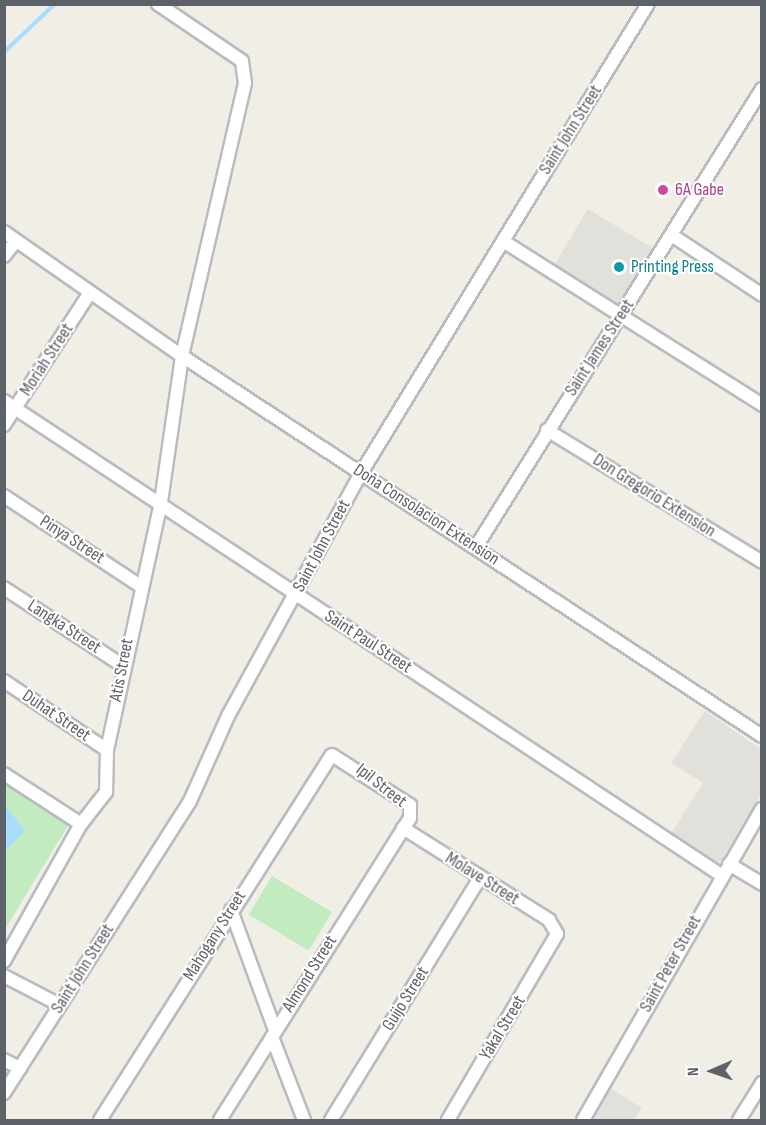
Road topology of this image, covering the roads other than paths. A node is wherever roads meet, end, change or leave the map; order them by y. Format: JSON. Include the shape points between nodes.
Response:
{"nodes":[{"id":1,"x":158,"y":4,"type":"edge"},
{"id":2,"x":648,"y":4,"type":"edge"},
{"id":3,"x":762,"y":89,"type":"edge"},
{"id":4,"x":4,"y":232,"type":"edge"},
{"id":5,"x":673,"y":236,"type":"junction"},
{"id":6,"x":16,"y":241,"type":"junction"},
{"id":7,"x":503,"y":241,"type":"junction"},
{"id":8,"x":4,"y":256,"type":"edge"},
{"id":9,"x":89,"y":294,"type":"junction"},
{"id":10,"x":762,"y":295,"type":"edge"},
{"id":11,"x":622,"y":314,"type":"junction"},
{"id":12,"x":182,"y":356,"type":"junction"},
{"id":13,"x":4,"y":401,"type":"edge"},
{"id":14,"x":762,"y":405,"type":"edge"},
{"id":15,"x":16,"y":409,"type":"junction"},
{"id":16,"x":4,"y":425,"type":"edge"},
{"id":17,"x":547,"y":430,"type":"junction"},
{"id":18,"x":361,"y":473,"type":"junction"},
{"id":19,"x":4,"y":496,"type":"edge"},
{"id":20,"x":161,"y":502,"type":"junction"},
{"id":21,"x":476,"y":547,"type":"junction"},
{"id":22,"x":762,"y":562,"type":"edge"},
{"id":23,"x":139,"y":585,"type":"junction"},
{"id":24,"x":4,"y":588,"type":"edge"},
{"id":25,"x":296,"y":594,"type":"junction"},
{"id":26,"x":123,"y":666,"type":"junction"},
{"id":27,"x":4,"y":681,"type":"edge"},
{"id":28,"x":762,"y":736,"type":"edge"},
{"id":29,"x":107,"y":750,"type":"junction"},
{"id":30,"x":332,"y":754,"type":"joint"},
{"id":31,"x":4,"y":774,"type":"edge"},
{"id":32,"x":762,"y":809,"type":"edge"},
{"id":33,"x":81,"y":824,"type":"junction"},
{"id":34,"x":403,"y":828,"type":"junction"},
{"id":35,"x":729,"y":864,"type":"junction"},
{"id":36,"x":721,"y":875,"type":"junction"},
{"id":37,"x":480,"y":878,"type":"junction"},
{"id":38,"x":762,"y":884,"type":"edge"},
{"id":39,"x":231,"y":910,"type":"junction"},
{"id":40,"x":557,"y":934,"type":"joint"},
{"id":41,"x":4,"y":961,"type":"edge"},
{"id":42,"x":4,"y":976,"type":"edge"},
{"id":43,"x":60,"y":1005,"type":"junction"},
{"id":44,"x":273,"y":1034,"type":"junction"},
{"id":45,"x":4,"y":1060,"type":"edge"},
{"id":46,"x":20,"y":1068,"type":"junction"},
{"id":47,"x":762,"y":1083,"type":"edge"},
{"id":48,"x":4,"y":1093,"type":"edge"},
{"id":49,"x":100,"y":1120,"type":"edge"},
{"id":50,"x":220,"y":1120,"type":"edge"},
{"id":51,"x":304,"y":1120,"type":"edge"},
{"id":52,"x":331,"y":1120,"type":"edge"},
{"id":53,"x":448,"y":1120,"type":"edge"},
{"id":54,"x":582,"y":1120,"type":"edge"},
{"id":55,"x":739,"y":1120,"type":"edge"}],
"edges":[{"from":1,"to":12,"type":"street","name":"Atis Street","via":[[242,61],[246,71]]},
{"from":2,"to":7,"type":"street","name":"Saint John Street"},
{"from":3,"to":5,"type":"street","name":"Saint James Street"},
{"from":4,"to":6,"type":"street","name":"Doña Consolacion Extension"},
{"from":5,"to":10,"type":"street"},
{"from":5,"to":11,"type":"street","name":"Saint James Street"},
{"from":6,"to":8,"type":"street"},
{"from":6,"to":9,"type":"street","name":"Doña Consolacion Extension"},
{"from":7,"to":11,"type":"street"},
{"from":7,"to":18,"type":"street","name":"Saint John Street"},
{"from":9,"to":12,"type":"street","name":"Doña Consolacion Extension"},
{"from":9,"to":15,"type":"street","name":"Moriah Street"},
{"from":11,"to":14,"type":"street"},
{"from":11,"to":17,"type":"street","name":"Saint James Street"},
{"from":12,"to":18,"type":"street","name":"Doña Consolacion Extension"},
{"from":12,"to":20,"type":"street","name":"Atis Street"},
{"from":13,"to":15,"type":"street","name":"Saint Paul Street"},
{"from":15,"to":16,"type":"street","name":"Moriah Street"},
{"from":15,"to":20,"type":"street","name":"Saint Paul Street"},
{"from":17,"to":21,"type":"street","name":"Saint James Street"},
{"from":17,"to":22,"type":"street","name":"Don Gregorio Extension"},
{"from":18,"to":21,"type":"street","name":"Doña Consolacion Extension"},
{"from":18,"to":25,"type":"street","name":"Saint John Street"},
{"from":19,"to":23,"type":"street","name":"Pinya Street"},
{"from":20,"to":23,"type":"street","name":"Atis Street"},
{"from":20,"to":25,"type":"street","name":"Saint Paul Street"},
{"from":21,"to":28,"type":"street","name":"Doña Consolacion Extension"},
{"from":23,"to":26,"type":"street","name":"Atis Street"},
{"from":24,"to":26,"type":"street","name":"Langka Street"},
{"from":25,"to":36,"type":"street","name":"Saint Paul Street"},
{"from":25,"to":43,"type":"street","name":"Saint John Street","via":[[229,714],[190,801]]},
{"from":26,"to":29,"type":"street","name":"Atis Street"},
{"from":27,"to":29,"type":"street","name":"Duhat Street"},
{"from":29,"to":33,"type":"street","name":"Atis Street","via":[[106,792]]},
{"from":30,"to":34,"type":"street","name":"Ipil Street","via":[[410,806],[412,812]]},
{"from":30,"to":39,"type":"street","name":"Mahogany Street"},
{"from":31,"to":33,"type":"street"},
{"from":32,"to":35,"type":"street","name":"Saint Peter Street"},
{"from":33,"to":41,"type":"street","name":"Atis Street"},
{"from":34,"to":37,"type":"street","name":"Molave Street"},
{"from":34,"to":44,"type":"street","name":"Almond Street"},
{"from":35,"to":36,"type":"street","name":"Saint Peter Street"},
{"from":35,"to":38,"type":"street"},
{"from":36,"to":54,"type":"street","name":"Saint Peter Street"},
{"from":37,"to":40,"type":"street","name":"Molave Street","via":[[549,920]]},
{"from":37,"to":52,"type":"street","name":"Guijo Street"},
{"from":39,"to":44,"type":"street"},
{"from":39,"to":49,"type":"street","name":"Mahogany Street"},
{"from":40,"to":53,"type":"street","name":"Yakal Street"},
{"from":42,"to":43,"type":"street"},
{"from":43,"to":46,"type":"street","name":"Saint John Street"},
{"from":44,"to":50,"type":"street","name":"Almond Street"},
{"from":44,"to":51,"type":"street"},
{"from":45,"to":46,"type":"street"},
{"from":46,"to":48,"type":"street","name":"Saint John Street"},
{"from":47,"to":55,"type":"street"}]}
